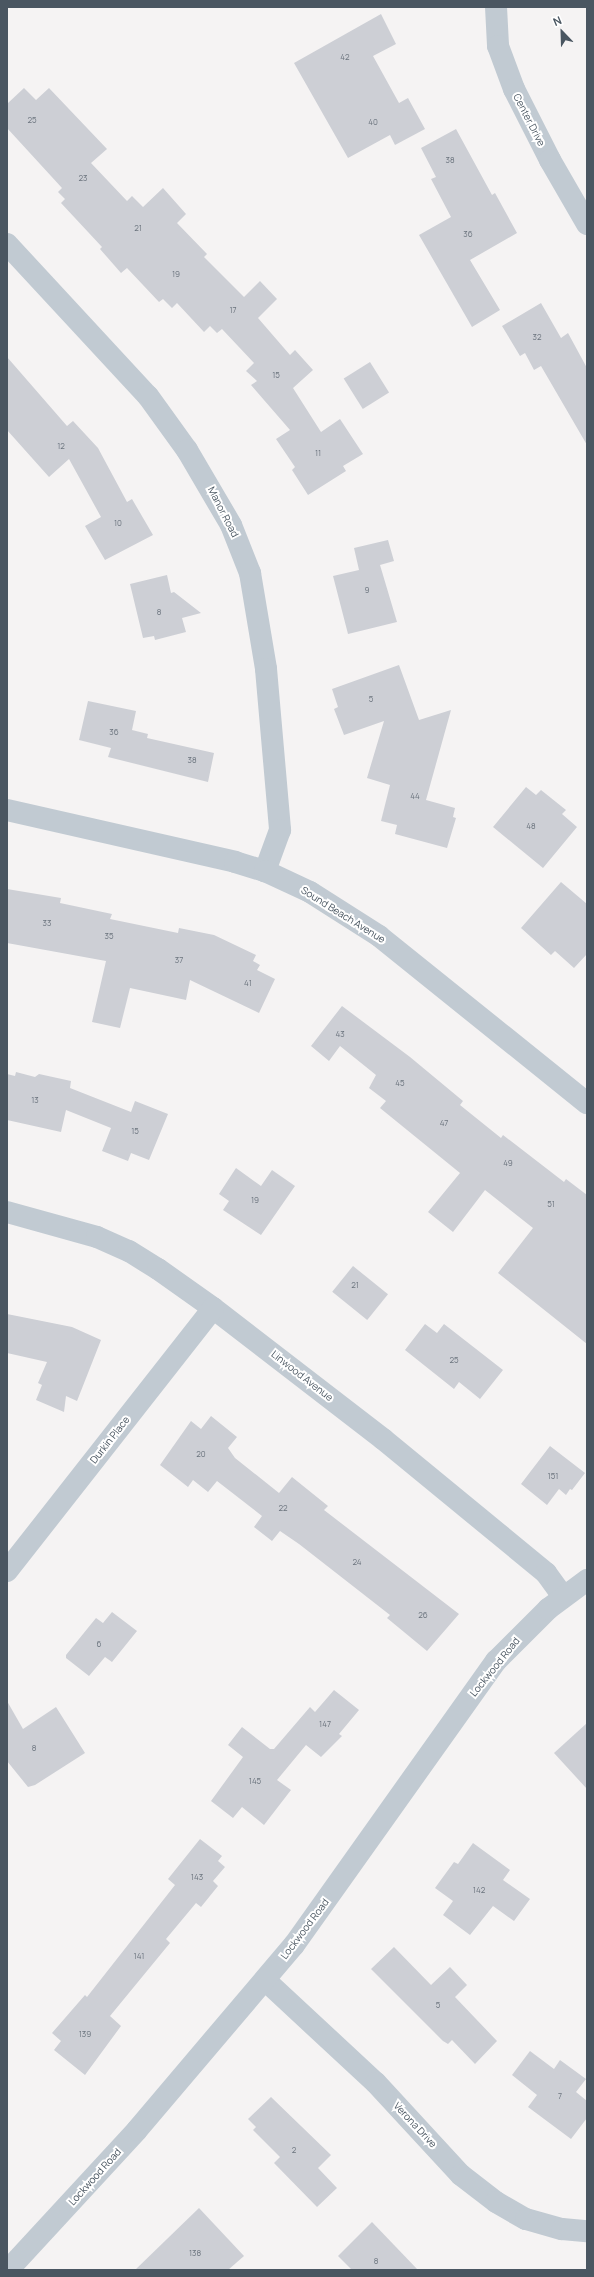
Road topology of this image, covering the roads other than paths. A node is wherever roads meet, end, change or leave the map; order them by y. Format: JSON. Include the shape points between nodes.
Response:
{"nodes":[{"id":1,"x":496,"y":7,"type":"edge"},
{"id":2,"x":587,"y":224,"type":"edge"},
{"id":3,"x":7,"y":244,"type":"edge"},
{"id":4,"x":7,"y":810,"type":"edge"},
{"id":5,"x":265,"y":871,"type":"junction"},
{"id":6,"x":587,"y":1103,"type":"edge"},
{"id":7,"x":7,"y":1212,"type":"edge"},
{"id":8,"x":213,"y":1308,"type":"junction"},
{"id":9,"x":7,"y":1571,"type":"edge"},
{"id":10,"x":587,"y":1580,"type":"edge"},
{"id":11,"x":563,"y":1596,"type":"junction"},
{"id":12,"x":265,"y":1980,"type":"junction"},
{"id":13,"x":587,"y":2231,"type":"edge"},
{"id":14,"x":8,"y":2270,"type":"edge"}],
"edges":[{"from":1,"to":2,"type":"street","name":"Center Drive","via":[[498,46],[514,89],[550,160]]},
{"from":3,"to":5,"type":"street","name":"Manor Road","via":[[148,396],[187,450],[231,525],[250,573],[266,669],[280,830]]},
{"from":4,"to":5,"type":"street","name":"Sound Beach Avenue"},
{"from":5,"to":6,"type":"street","name":"Sound Beach Avenue","via":[[310,892],[379,936]]},
{"from":7,"to":8,"type":"street","name":"Linwood Avenue","via":[[97,1237],[128,1250]]},
{"from":8,"to":9,"type":"street","name":"Durkin Place"},
{"from":8,"to":11,"type":"street","name":"Linwood Avenue","via":[[383,1439],[546,1573]]},
{"from":10,"to":11,"type":"street","name":"Lockwood Road"},
{"from":11,"to":12,"type":"street","name":"Lockwood Road","via":[[534,1621],[496,1661],[358,1859]]},
{"from":12,"to":13,"type":"street","name":"Verona Drive","via":[[376,2083],[461,2175],[496,2202],[526,2218],[562,2229]]},
{"from":12,"to":14,"type":"street","name":"Lockwood Road","via":[[138,2130]]}]}
